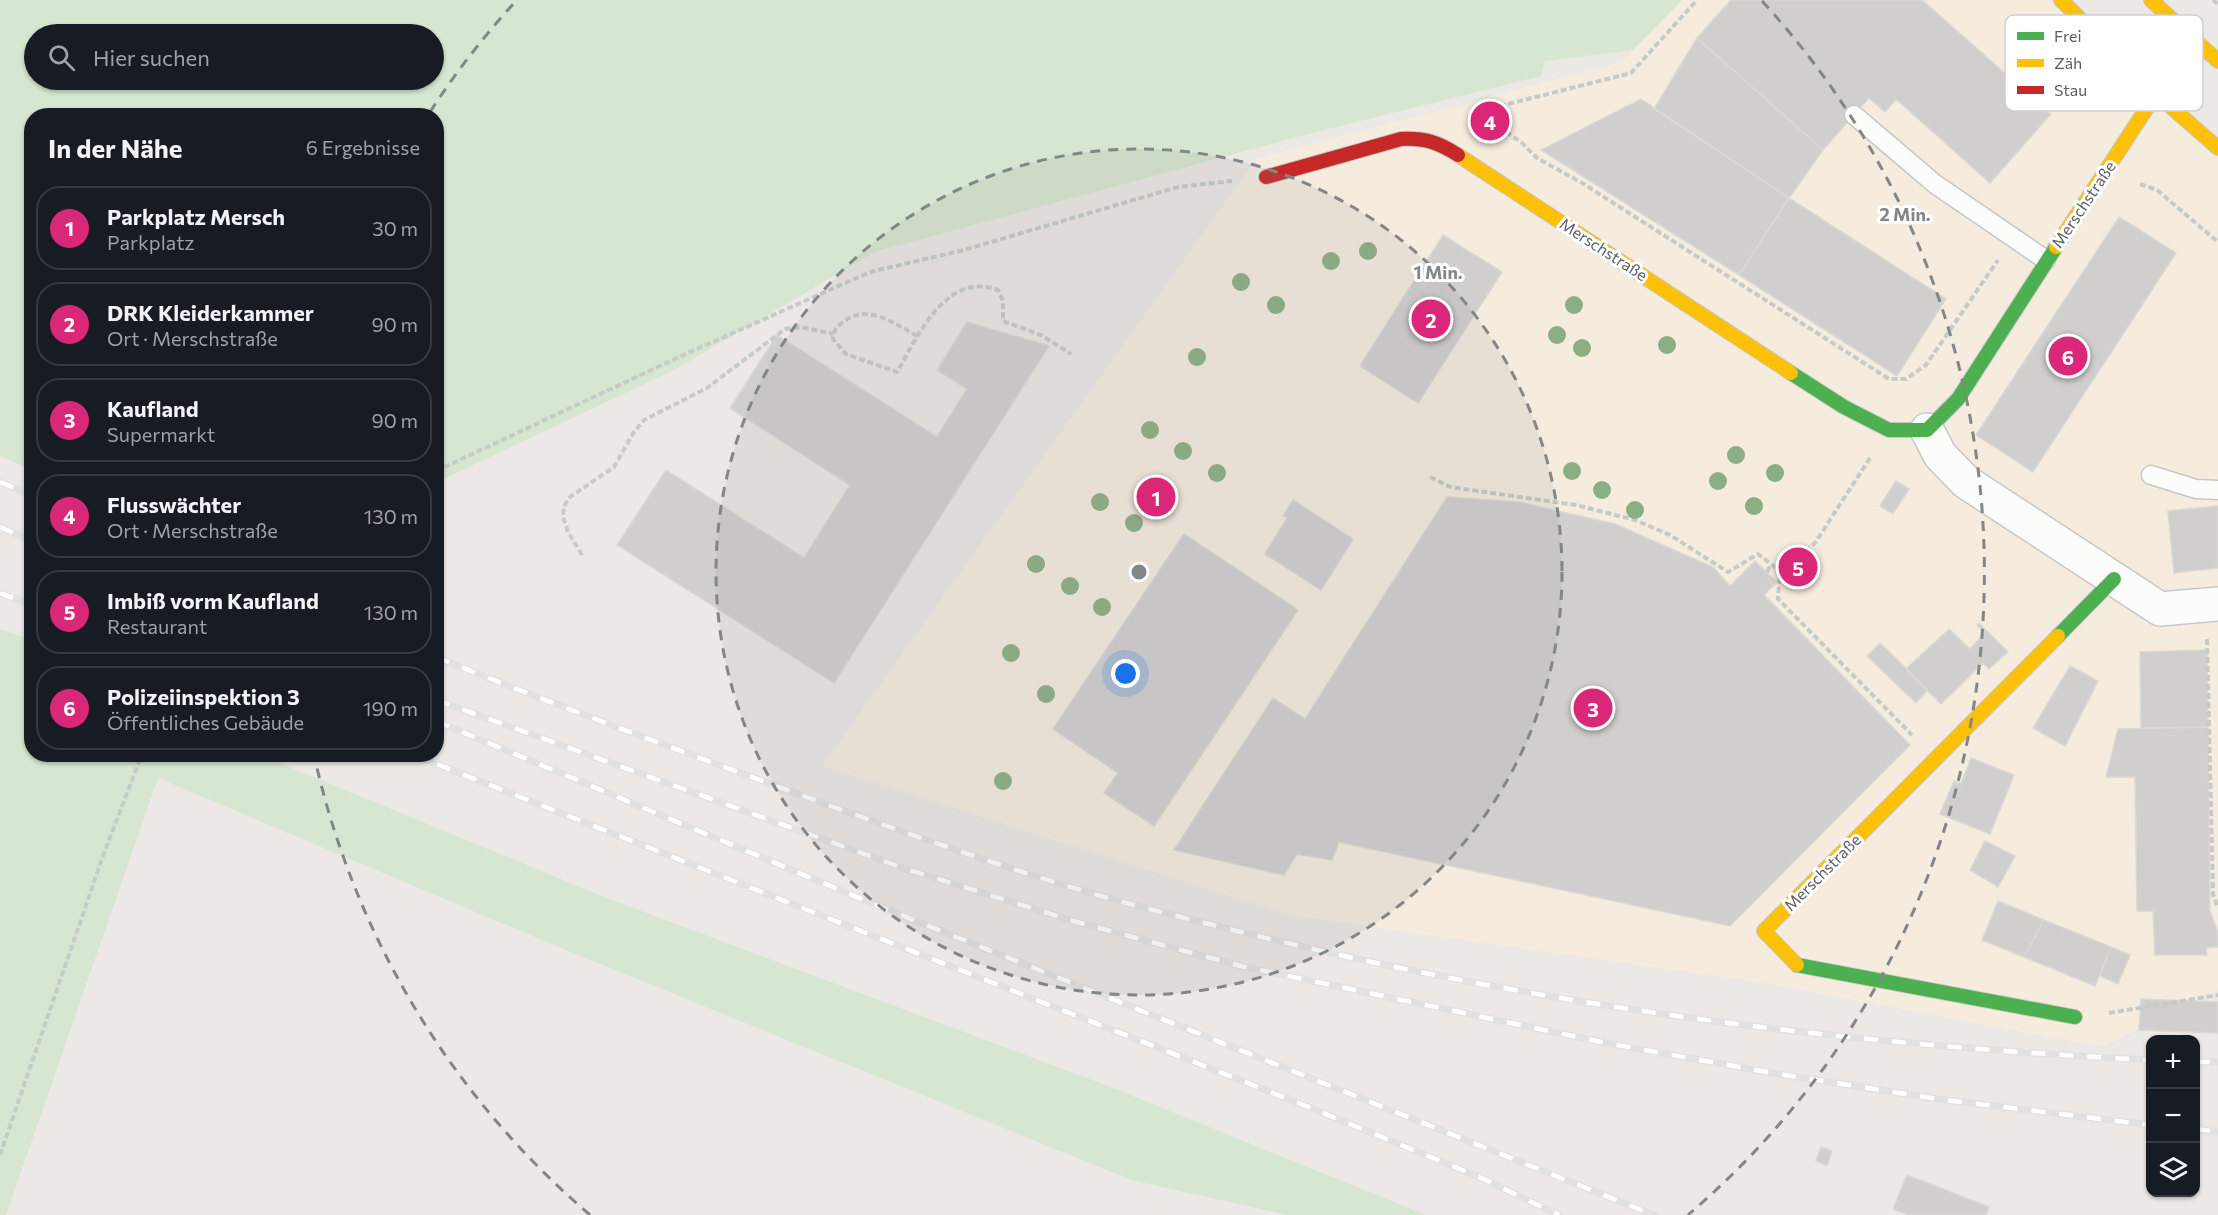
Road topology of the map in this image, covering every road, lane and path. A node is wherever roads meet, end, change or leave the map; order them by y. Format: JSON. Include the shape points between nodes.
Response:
{"nodes":[{"id":1,"x":1697,"y":0,"type":"edge"},
{"id":2,"x":2061,"y":0,"type":"edge"},
{"id":3,"x":2151,"y":0,"type":"edge"},
{"id":4,"x":2212,"y":0,"type":"edge"},
{"id":5,"x":2218,"y":4,"type":"edge"},
{"id":6,"x":2076,"y":15,"type":"edge"},
{"id":7,"x":2167,"y":15,"type":"edge"},
{"id":8,"x":2203,"y":48,"type":"edge"},
{"id":9,"x":2218,"y":61,"type":"edge"},
{"id":10,"x":2145,"y":111,"type":"edge"},
{"id":11,"x":2176,"y":111,"type":"edge"},
{"id":12,"x":1854,"y":115,"type":"dead end"},
{"id":13,"x":2218,"y":147,"type":"edge"},
{"id":14,"x":2109,"y":164,"type":"junction"},
{"id":15,"x":1266,"y":177,"type":"joint"},
{"id":16,"x":2013,"y":237,"type":"junction"},
{"id":17,"x":2218,"y":242,"type":"edge"},
{"id":18,"x":2046,"y":260,"type":"junction"},
{"id":19,"x":833,"y":334,"type":"junction"},
{"id":20,"x":917,"y":336,"type":"junction"},
{"id":21,"x":1071,"y":354,"type":"dead end"},
{"id":22,"x":1927,"y":429,"type":"junction"},
{"id":23,"x":1875,"y":449,"type":"dead end"},
{"id":24,"x":444,"y":467,"type":"edge"},
{"id":25,"x":2151,"y":475,"type":"dead end"},
{"id":26,"x":1430,"y":477,"type":"dead end"},
{"id":27,"x":2218,"y":490,"type":"edge"},
{"id":28,"x":582,"y":555,"type":"dead end"},
{"id":29,"x":1771,"y":565,"type":"junction"},
{"id":30,"x":1780,"y":571,"type":"junction"},
{"id":31,"x":1767,"y":572,"type":"dead end"},
{"id":32,"x":2115,"y":579,"type":"junction"},
{"id":33,"x":2212,"y":604,"type":"edge"},
{"id":34,"x":1935,"y":759,"type":"junction"},
{"id":35,"x":139,"y":762,"type":"edge"},
{"id":36,"x":2218,"y":908,"type":"edge"},
{"id":37,"x":2218,"y":995,"type":"edge"},
{"id":38,"x":2105,"y":1014,"type":"dead end"},
{"id":39,"x":2075,"y":1017,"type":"dead end"},
{"id":40,"x":0,"y":1155,"type":"edge"}],
"edges":[{"from":1,"to":16,"type":"path","via":[[1631,73],[1476,111],[1521,142],[1537,159],[1602,196],[1888,379],[1906,379],[1926,365]]},
{"from":2,"to":6,"type":"street"},
{"from":3,"to":7,"type":"street"},
{"from":4,"to":5,"type":"path"},
{"from":8,"to":9,"type":"street"},
{"from":10,"to":14,"type":"street","name":"Merschstraße"},
{"from":11,"to":13,"type":"street"},
{"from":12,"to":16,"type":"lane","via":[[1935,184]]},
{"from":14,"to":17,"type":"path","via":[[2135,182],[2157,190]]},
{"from":14,"to":18,"type":"street","name":"Merschstraße"},
{"from":15,"to":22,"type":"street","name":"Merschstraße","via":[[1401,139],[1424,138],[1439,143],[1844,407],[1889,430]]},
{"from":15,"to":24,"type":"path","via":[[1178,187],[964,250],[870,272]]},
{"from":16,"to":18,"type":"lane"},
{"from":18,"to":22,"type":"street","name":"Merschstraße","via":[[1958,399]]},
{"from":19,"to":20,"type":"path","via":[[847,318],[861,312]]},
{"from":19,"to":20,"type":"path","via":[[837,346],[846,354],[897,372]]},
{"from":19,"to":28,"type":"path","via":[[801,327],[785,329],[707,388],[644,420],[614,467],[570,497],[564,506],[568,532]]},
{"from":20,"to":21,"type":"path","via":[[929,316],[944,302],[985,285],[998,290],[1003,301],[1003,321],[1041,335]]},
{"from":22,"to":32,"type":"street","via":[[1940,455],[1966,482]]},
{"from":23,"to":30,"type":"path","via":[[1815,543]]},
{"from":25,"to":27,"type":"lane","via":[[2196,489]]},
{"from":26,"to":29,"type":"path","via":[[1450,487],[1576,505],[1635,520],[1670,535],[1728,572],[1758,554]]},
{"from":29,"to":30,"type":"path"},
{"from":29,"to":31,"type":"path"},
{"from":30,"to":34,"type":"path","via":[[1778,599]]},
{"from":32,"to":33,"type":"street","via":[[2160,609]]},
{"from":32,"to":34,"type":"street","name":"Merschstraße"},
{"from":33,"to":36,"type":"path","via":[[2213,894]]},
{"from":34,"to":39,"type":"street","name":"Merschstraße","via":[[1764,931],[1797,966]]},
{"from":35,"to":40,"type":"path"},
{"from":37,"to":38,"type":"path"}]}
